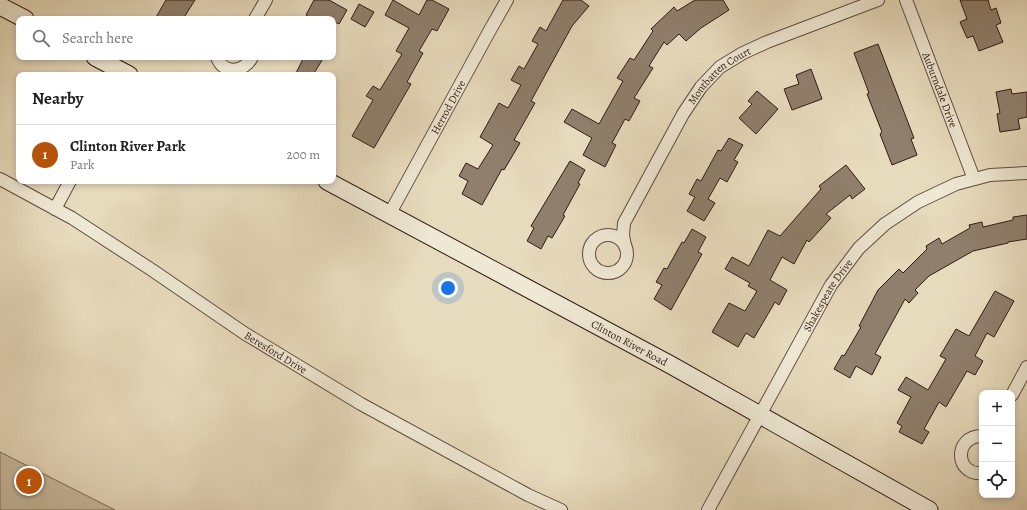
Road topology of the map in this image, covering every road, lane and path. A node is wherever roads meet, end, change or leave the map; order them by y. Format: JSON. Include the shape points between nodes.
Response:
{"nodes":[{"id":1,"x":266,"y":0,"type":"edge"},
{"id":2,"x":507,"y":0,"type":"edge"},
{"id":3,"x":878,"y":0,"type":"edge"},
{"id":4,"x":906,"y":0,"type":"edge"},
{"id":5,"x":0,"y":6,"type":"edge"},
{"id":6,"x":19,"y":16,"type":"edge"},
{"id":7,"x":258,"y":16,"type":"edge"},
{"id":8,"x":100,"y":60,"type":"edge"},
{"id":9,"x":218,"y":60,"type":"edge"},
{"id":10,"x":250,"y":60,"type":"edge"},
{"id":11,"x":122,"y":72,"type":"edge"},
{"id":12,"x":1027,"y":173,"type":"edge"},
{"id":13,"x":0,"y":179,"type":"edge"},
{"id":14,"x":974,"y":179,"type":"junction"},
{"id":15,"x":68,"y":184,"type":"edge"},
{"id":16,"x":332,"y":184,"type":"edge"},
{"id":17,"x":55,"y":209,"type":"junction"},
{"id":18,"x":389,"y":215,"type":"junction"},
{"id":19,"x":624,"y":223,"type":"junction"},
{"id":20,"x":604,"y":236,"type":"junction"},
{"id":21,"x":625,"y":246,"type":"junction"},
{"id":22,"x":1027,"y":367,"type":"edge"},
{"id":23,"x":1014,"y":390,"type":"edge"},
{"id":24,"x":760,"y":416,"type":"junction"},
{"id":25,"x":979,"y":435,"type":"edge"},
{"id":26,"x":979,"y":473,"type":"edge"},
{"id":27,"x":561,"y":510,"type":"edge"},
{"id":28,"x":708,"y":510,"type":"edge"},
{"id":29,"x":929,"y":510,"type":"edge"}],
"edges":[{"from":1,"to":7,"type":"street"},
{"from":2,"to":18,"type":"street","name":"Herrod Drive"},
{"from":3,"to":19,"type":"street","name":"Montbatten Court","via":[[767,42],[720,67],[701,87],[683,114]]},
{"from":4,"to":14,"type":"street","name":"Auburndale Drive"},
{"from":5,"to":6,"type":"street"},
{"from":8,"to":11,"type":"street"},
{"from":9,"to":10,"type":"street","via":[[221,65],[232,70],[244,68]]},
{"from":12,"to":14,"type":"street","name":"Shakespeare Drive","via":[[990,175]]},
{"from":13,"to":17,"type":"street","name":"Beresford Drive"},
{"from":14,"to":24,"type":"street","name":"Shakespeare Drive","via":[[956,184],[918,202],[885,224],[859,248],[831,285]]},
{"from":15,"to":17,"type":"street"},
{"from":16,"to":18,"type":"street","name":"Clinton River Road"},
{"from":17,"to":27,"type":"street","name":"Beresford Drive","via":[[152,270],[244,333],[361,404],[528,495]]},
{"from":18,"to":24,"type":"street","name":"Clinton River Road","via":[[669,364]]},
{"from":19,"to":20,"type":"street","name":"Montbatten Court"},
{"from":19,"to":21,"type":"street","name":"Montbatten Court"},
{"from":20,"to":21,"type":"street","via":[[616,237]]},
{"from":20,"to":21,"type":"street","name":"Montbatten Court","via":[[594,242],[589,253],[592,265],[602,272],[614,272],[624,264]]},
{"from":22,"to":23,"type":"street"},
{"from":24,"to":28,"type":"street","name":"Shakespeare Drive"},
{"from":24,"to":29,"type":"street","name":"Clinton River Road"},
{"from":25,"to":26,"type":"street","via":[[965,442],[961,459],[968,469]]}]}
